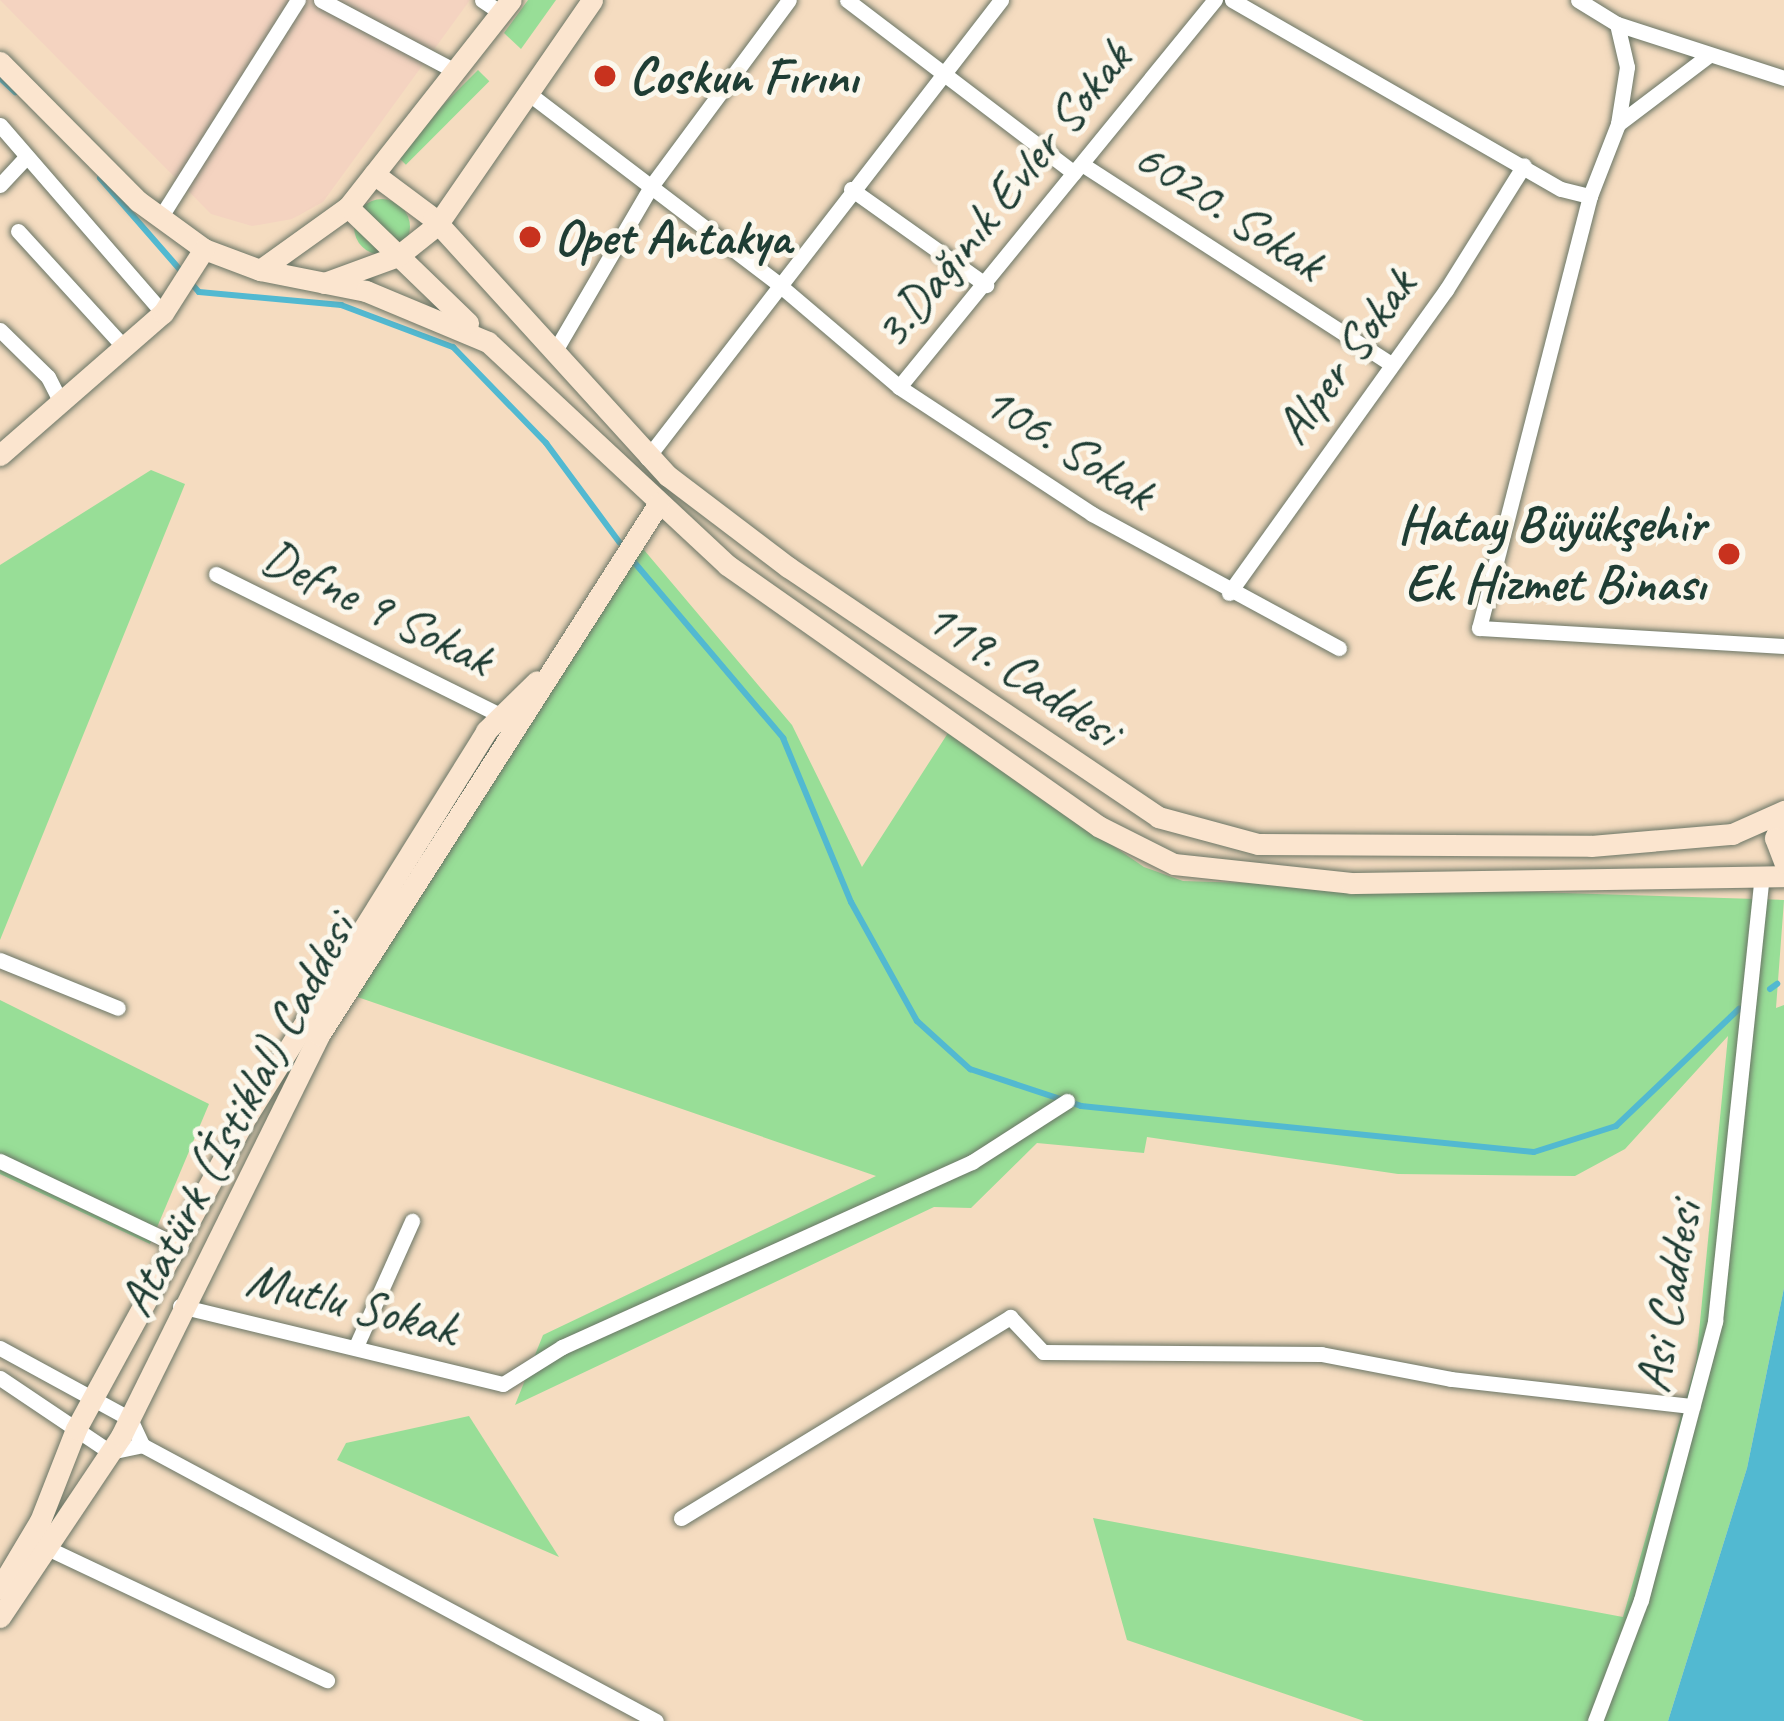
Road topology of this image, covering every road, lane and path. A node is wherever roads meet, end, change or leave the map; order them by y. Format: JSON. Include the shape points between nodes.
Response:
{"nodes":[{"id":1,"x":298,"y":0,"type":"edge"},
{"id":2,"x":321,"y":0,"type":"edge"},
{"id":3,"x":592,"y":0,"type":"edge"},
{"id":4,"x":789,"y":0,"type":"edge"},
{"id":5,"x":847,"y":0,"type":"edge"},
{"id":6,"x":1001,"y":0,"type":"edge"},
{"id":7,"x":1214,"y":0,"type":"edge"},
{"id":8,"x":1232,"y":0,"type":"edge"},
{"id":9,"x":1578,"y":0,"type":"edge"},
{"id":10,"x":498,"y":4,"type":"edge"},
{"id":11,"x":1617,"y":24,"type":"junction"},
{"id":12,"x":1708,"y":56,"type":"junction"},
{"id":13,"x":0,"y":62,"type":"edge"},
{"id":14,"x":455,"y":70,"type":"junction"},
{"id":15,"x":950,"y":72,"type":"junction"},
{"id":16,"x":1782,"y":75,"type":"edge"},
{"id":17,"x":528,"y":93,"type":"junction"},
{"id":18,"x":0,"y":124,"type":"edge"},
{"id":19,"x":1618,"y":124,"type":"junction"},
{"id":20,"x":24,"y":159,"type":"junction"},
{"id":21,"x":1524,"y":165,"type":"junction"},
{"id":22,"x":1080,"y":170,"type":"junction"},
{"id":23,"x":374,"y":174,"type":"junction"},
{"id":24,"x":652,"y":184,"type":"junction"},
{"id":25,"x":0,"y":185,"type":"edge"},
{"id":26,"x":851,"y":189,"type":"junction"},
{"id":27,"x":1590,"y":196,"type":"junction"},
{"id":28,"x":348,"y":207,"type":"junction"},
{"id":29,"x":160,"y":218,"type":"junction"},
{"id":30,"x":437,"y":225,"type":"junction"},
{"id":31,"x":18,"y":231,"type":"dead end"},
{"id":32,"x":398,"y":256,"type":"junction"},
{"id":33,"x":199,"y":258,"type":"junction"},
{"id":34,"x":260,"y":270,"type":"junction"},
{"id":35,"x":323,"y":283,"type":"junction"},
{"id":36,"x":777,"y":283,"type":"junction"},
{"id":37,"x":986,"y":285,"type":"junction"},
{"id":38,"x":170,"y":303,"type":"junction"},
{"id":39,"x":0,"y":330,"type":"edge"},
{"id":40,"x":488,"y":342,"type":"junction"},
{"id":41,"x":124,"y":347,"type":"junction"},
{"id":42,"x":556,"y":349,"type":"junction"},
{"id":43,"x":1390,"y":363,"type":"junction"},
{"id":44,"x":899,"y":387,"type":"junction"},
{"id":45,"x":60,"y":401,"type":"junction"},
{"id":46,"x":0,"y":455,"type":"edge"},
{"id":47,"x":647,"y":458,"type":"junction"},
{"id":48,"x":659,"y":503,"type":"junction"},
{"id":49,"x":216,"y":574,"type":"dead end"},
{"id":50,"x":1229,"y":593,"type":"junction"},
{"id":51,"x":1784,"y":646,"type":"edge"},
{"id":52,"x":1339,"y":648,"type":"dead end"},
{"id":53,"x":559,"y":659,"type":"junction"},
{"id":54,"x":502,"y":716,"type":"junction"},
{"id":55,"x":1784,"y":813,"type":"edge"},
{"id":56,"x":1784,"y":862,"type":"edge"},
{"id":57,"x":1773,"y":876,"type":"edge"},
{"id":58,"x":0,"y":960,"type":"edge"},
{"id":59,"x":118,"y":1008,"type":"dead end"},
{"id":60,"x":1067,"y":1101,"type":"dead end"},
{"id":61,"x":0,"y":1161,"type":"edge"},
{"id":62,"x":412,"y":1221,"type":"dead end"},
{"id":63,"x":181,"y":1247,"type":"junction"},
{"id":64,"x":179,"y":1306,"type":"junction"},
{"id":65,"x":358,"y":1344,"type":"junction"},
{"id":66,"x":0,"y":1348,"type":"edge"},
{"id":67,"x":0,"y":1378,"type":"edge"},
{"id":68,"x":94,"y":1399,"type":"junction"},
{"id":69,"x":1692,"y":1406,"type":"junction"},
{"id":70,"x":130,"y":1420,"type":"junction"},
{"id":71,"x":76,"y":1430,"type":"junction"},
{"id":72,"x":142,"y":1445,"type":"junction"},
{"id":73,"x":110,"y":1452,"type":"junction"},
{"id":74,"x":681,"y":1518,"type":"dead end"},
{"id":75,"x":45,"y":1547,"type":"junction"},
{"id":76,"x":0,"y":1588,"type":"edge"},
{"id":77,"x":0,"y":1617,"type":"edge"},
{"id":78,"x":327,"y":1680,"type":"dead end"},
{"id":79,"x":656,"y":1721,"type":"edge"},
{"id":80,"x":1595,"y":1721,"type":"edge"}],
"edges":[{"from":1,"to":29,"type":"street"},
{"from":2,"to":14,"type":"street"},
{"from":3,"to":17,"type":"street"},
{"from":4,"to":24,"type":"street"},
{"from":5,"to":15,"type":"street","name":"6020. Sokak"},
{"from":6,"to":15,"type":"street"},
{"from":7,"to":22,"type":"street","name":"3.Dağınık Evler Sokak"},
{"from":8,"to":21,"type":"street"},
{"from":9,"to":11,"type":"street"},
{"from":10,"to":14,"type":"street"},
{"from":11,"to":12,"type":"street"},
{"from":11,"to":19,"type":"street","via":[[1627,67]]},
{"from":12,"to":16,"type":"street"},
{"from":12,"to":19,"type":"street"},
{"from":13,"to":29,"type":"street","name":"119. Caddesi"},
{"from":14,"to":23,"type":"street"},
{"from":15,"to":22,"type":"street","name":"6020. Sokak"},
{"from":15,"to":26,"type":"street"},
{"from":17,"to":24,"type":"street","name":"106. Sokak"},
{"from":17,"to":30,"type":"street"},
{"from":18,"to":20,"type":"street","via":[[29,150]]},
{"from":19,"to":27,"type":"street"},
{"from":20,"to":25,"type":"street"},
{"from":20,"to":38,"type":"street"},
{"from":21,"to":27,"type":"street"},
{"from":21,"to":43,"type":"street","name":"Alper Sokak"},
{"from":22,"to":37,"type":"street","name":"3.Dağınık Evler Sokak"},
{"from":22,"to":43,"type":"street","name":"6020. Sokak"},
{"from":23,"to":28,"type":"street"},
{"from":23,"to":30,"type":"street","name":"119. Caddesi"},
{"from":24,"to":36,"type":"street","name":"106. Sokak"},
{"from":24,"to":42,"type":"street"},
{"from":26,"to":36,"type":"street"},
{"from":26,"to":37,"type":"street"},
{"from":27,"to":51,"type":"street","via":[[1478,628]]},
{"from":28,"to":32,"type":"street","name":"119. Caddesi"},
{"from":28,"to":34,"type":"street"},
{"from":29,"to":33,"type":"street","name":"119. Caddesi"},
{"from":30,"to":32,"type":"street"},
{"from":30,"to":42,"type":"street","name":"119. Caddesi"},
{"from":31,"to":41,"type":"street"},
{"from":32,"to":35,"type":"street"},
{"from":32,"to":40,"type":"street","name":"119. Caddesi"},
{"from":33,"to":34,"type":"street","name":"119. Caddesi"},
{"from":33,"to":38,"type":"street"},
{"from":34,"to":35,"type":"street","name":"119. Caddesi"},
{"from":35,"to":40,"type":"street","name":"119. Caddesi","via":[[405,304]]},
{"from":36,"to":44,"type":"street","name":"106. Sokak"},
{"from":36,"to":47,"type":"street"},
{"from":37,"to":44,"type":"street","name":"3.Dağınık Evler Sokak"},
{"from":38,"to":41,"type":"street"},
{"from":39,"to":45,"type":"street","via":[[48,377]]},
{"from":40,"to":48,"type":"street","name":"119. Caddesi"},
{"from":41,"to":45,"type":"street"},
{"from":42,"to":47,"type":"street","name":"119. Caddesi"},
{"from":43,"to":50,"type":"street","name":"Alper Sokak"},
{"from":44,"to":50,"type":"street","name":"106. Sokak"},
{"from":45,"to":46,"type":"street"},
{"from":47,"to":55,"type":"street","name":"119. Caddesi","via":[[1010,720],[1158,817],[1193,828],[1258,844],[1591,846],[1732,834]]},
{"from":48,"to":53,"type":"street","name":"Atatürk (İstiklal) Caddesi"},
{"from":48,"to":57,"type":"street","name":"119. Caddesi","via":[[727,565],[911,700],[1098,826],[1174,864],[1351,883]]},
{"from":49,"to":54,"type":"street","name":"Defne 9 Sokak"},
{"from":50,"to":52,"type":"street","name":"106. Sokak"},
{"from":53,"to":54,"type":"street","name":"Atatürk (İstiklal) Caddesi"},
{"from":53,"to":64,"type":"street","name":"Atatürk (İstiklal) Caddesi","via":[[319,1035]]},
{"from":54,"to":63,"type":"street","name":"Atatürk (İstiklal) Caddesi","via":[[352,940]]},
{"from":55,"to":56,"type":"street","via":[[1775,838]]},
{"from":57,"to":69,"type":"street","name":"Asi Caddesi","via":[[1740,1036],[1728,1242]]},
{"from":58,"to":59,"type":"street"},
{"from":60,"to":65,"type":"street","name":"Mutlu Sokak","via":[[972,1162],[562,1347],[503,1384]]},
{"from":61,"to":63,"type":"street"},
{"from":62,"to":65,"type":"street"},
{"from":63,"to":68,"type":"street","name":"Atatürk (İstiklal) Caddesi"},
{"from":64,"to":65,"type":"street","name":"Mutlu Sokak"},
{"from":64,"to":70,"type":"street","name":"Atatürk (İstiklal) Caddesi"},
{"from":66,"to":68,"type":"street"},
{"from":67,"to":71,"type":"street"},
{"from":68,"to":70,"type":"street"},
{"from":68,"to":71,"type":"street","name":"Atatürk (İstiklal) Caddesi"},
{"from":69,"to":74,"type":"street","via":[[1451,1379],[1321,1354],[1042,1352],[1010,1317]]},
{"from":69,"to":80,"type":"street","name":"Asi Caddesi","via":[[1641,1600]]},
{"from":70,"to":72,"type":"street"},
{"from":70,"to":73,"type":"street","name":"Atatürk (İstiklal) Caddesi"},
{"from":71,"to":73,"type":"street"},
{"from":71,"to":76,"type":"street","name":"Atatürk (İstiklal) Caddesi","via":[[40,1521]]},
{"from":72,"to":73,"type":"street"},
{"from":72,"to":79,"type":"street"},
{"from":73,"to":75,"type":"street","name":"Atatürk (İstiklal) Caddesi"},
{"from":75,"to":77,"type":"street","name":"Atatürk (İstiklal) Caddesi"},
{"from":75,"to":78,"type":"street"}]}
